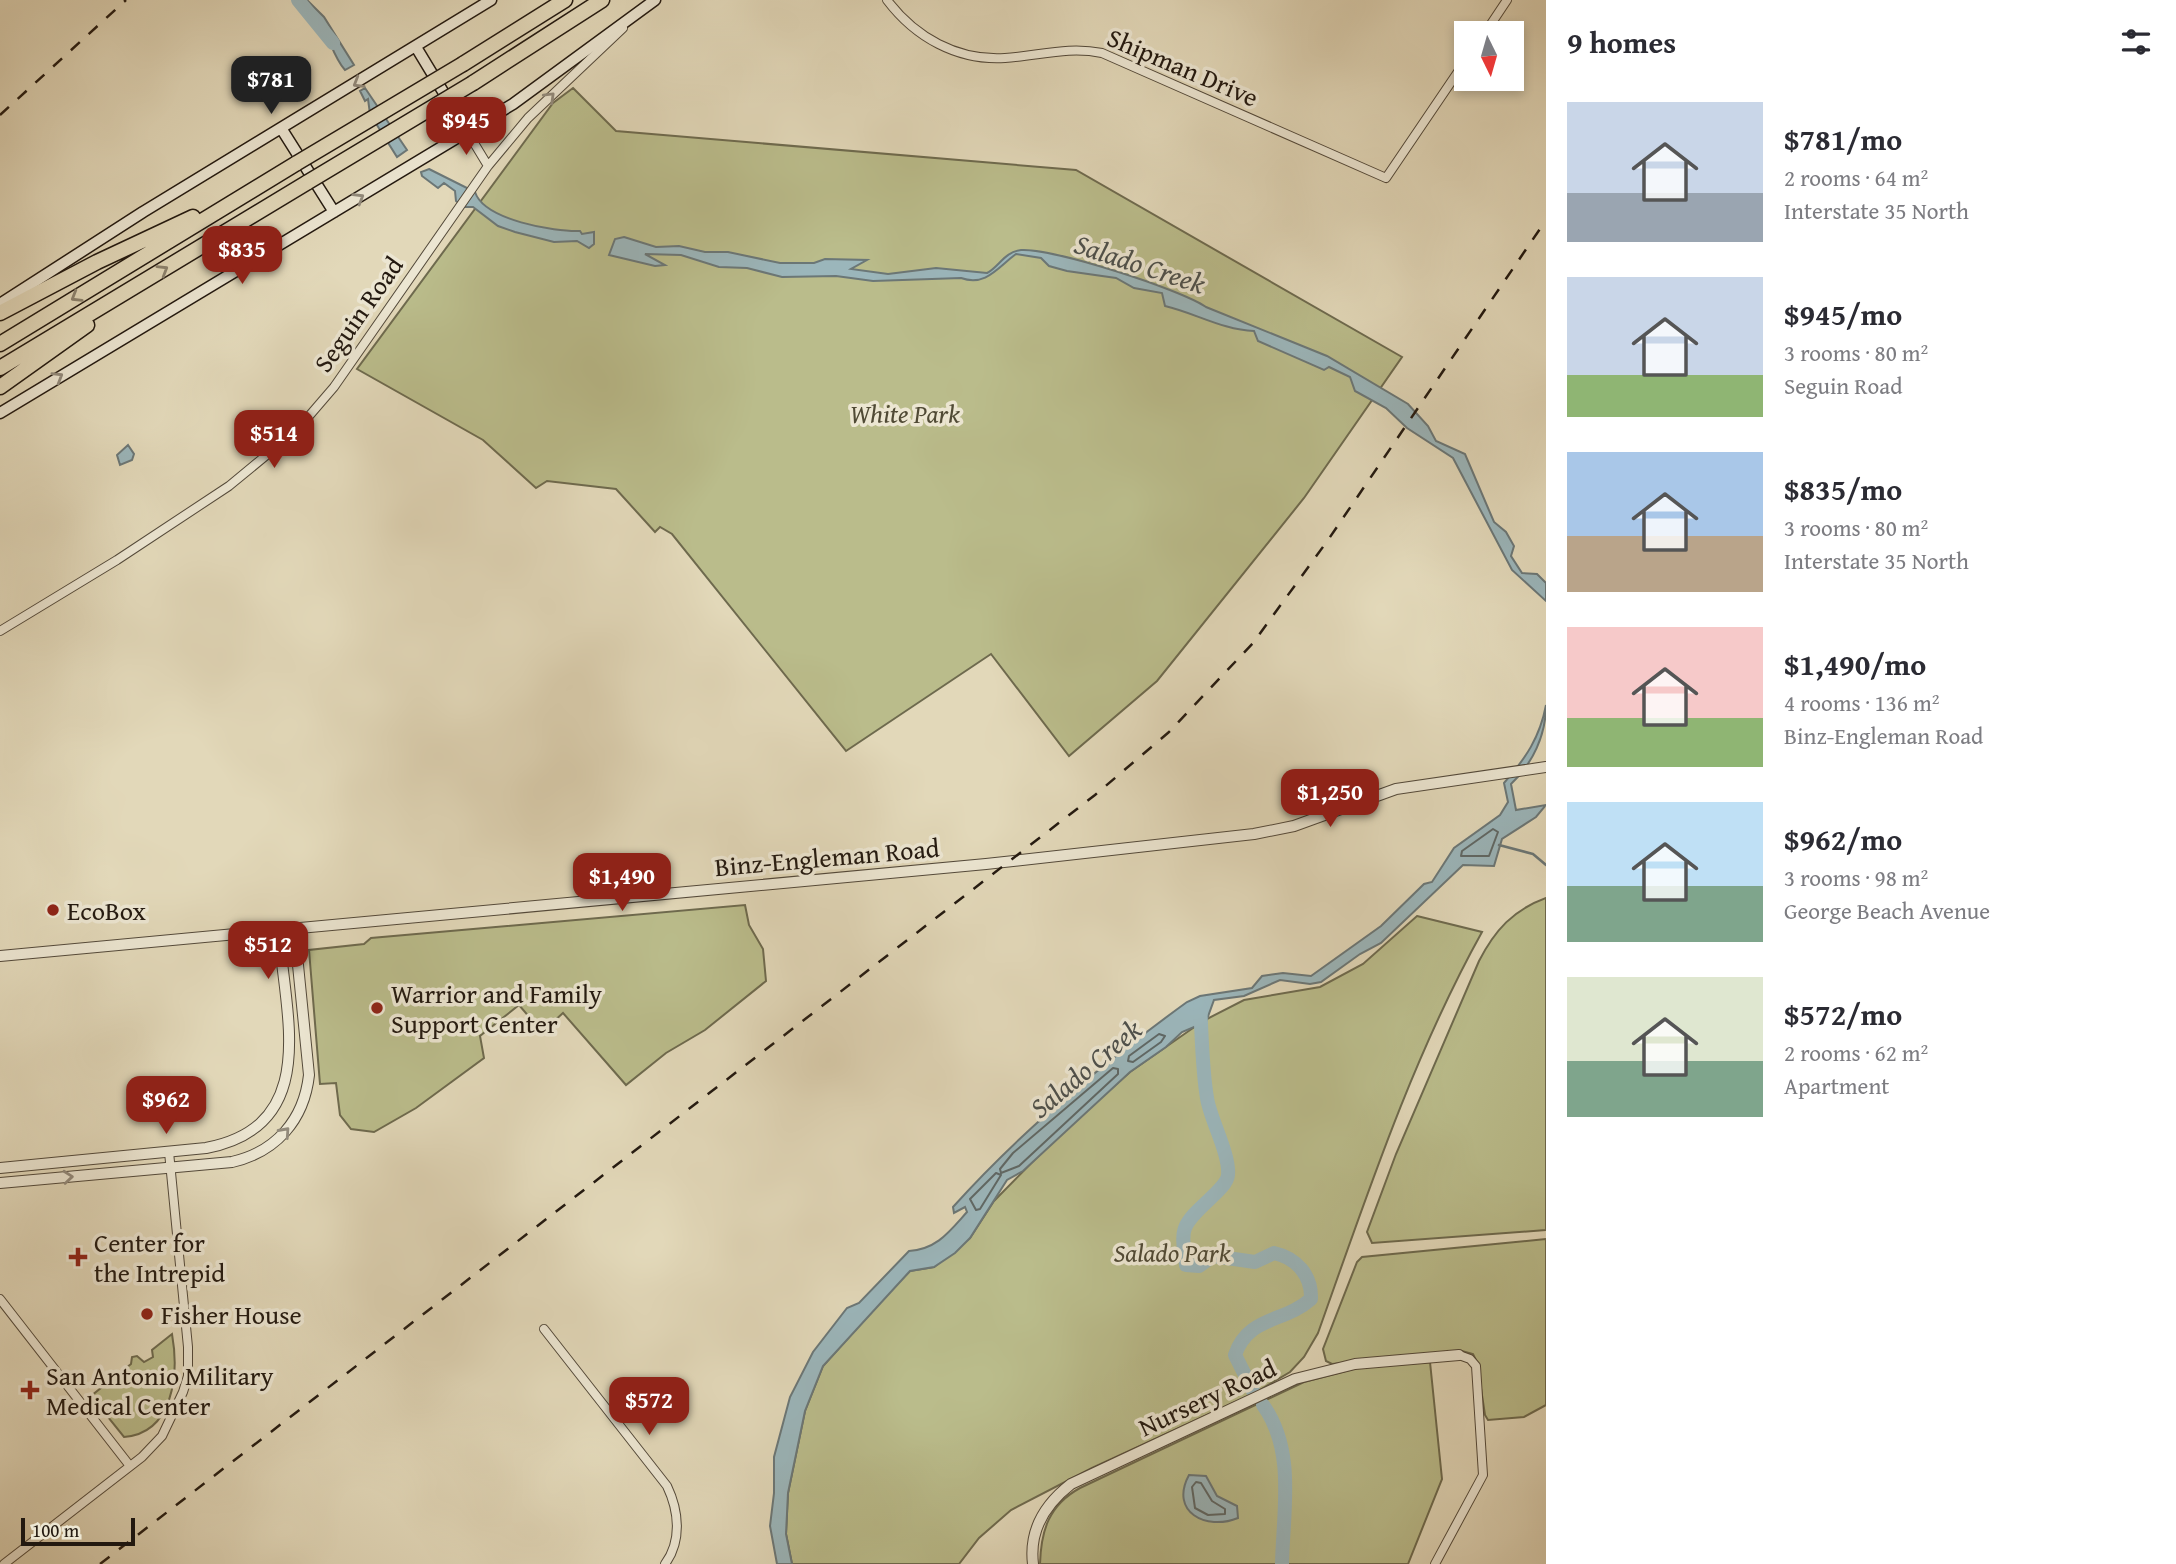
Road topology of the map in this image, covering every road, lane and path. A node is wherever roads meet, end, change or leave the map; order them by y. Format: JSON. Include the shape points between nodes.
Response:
{"nodes":[{"id":1,"x":491,"y":0,"type":"edge"},
{"id":2,"x":565,"y":0,"type":"edge"},
{"id":3,"x":602,"y":0,"type":"edge"},
{"id":4,"x":655,"y":0,"type":"edge"},
{"id":5,"x":887,"y":0,"type":"edge"},
{"id":6,"x":1507,"y":0,"type":"edge"},
{"id":7,"x":645,"y":8,"type":"junction"},
{"id":8,"x":1493,"y":21,"type":"edge"},
{"id":9,"x":416,"y":47,"type":"junction"},
{"id":10,"x":1454,"y":78,"type":"edge"},
{"id":11,"x":281,"y":128,"type":"junction"},
{"id":12,"x":468,"y":132,"type":"junction"},
{"id":13,"x":488,"y":166,"type":"junction"},
{"id":14,"x":260,"y":185,"type":"junction"},
{"id":15,"x":334,"y":212,"type":"junction"},
{"id":16,"x":121,"y":295,"type":"junction"},
{"id":17,"x":0,"y":304,"type":"edge"},
{"id":18,"x":0,"y":313,"type":"edge"},
{"id":19,"x":0,"y":344,"type":"edge"},
{"id":20,"x":0,"y":369,"type":"edge"},
{"id":21,"x":0,"y":387,"type":"edge"},
{"id":22,"x":0,"y":413,"type":"edge"},
{"id":23,"x":0,"y":631,"type":"edge"},
{"id":24,"x":1546,"y":767,"type":"edge"},
{"id":25,"x":286,"y":929,"type":"junction"},
{"id":26,"x":229,"y":934,"type":"junction"},
{"id":27,"x":0,"y":956,"type":"edge"},
{"id":28,"x":282,"y":966,"type":"junction"},
{"id":29,"x":169,"y":1152,"type":"junction"},
{"id":30,"x":0,"y":1168,"type":"edge"},
{"id":31,"x":170,"y":1169,"type":"junction"},
{"id":32,"x":0,"y":1183,"type":"edge"},
{"id":33,"x":0,"y":1299,"type":"edge"},
{"id":34,"x":544,"y":1329,"type":"dead end"},
{"id":35,"x":1459,"y":1355,"type":"joint"},
{"id":36,"x":130,"y":1466,"type":"junction"},
{"id":37,"x":4,"y":1564,"type":"edge"},
{"id":38,"x":665,"y":1564,"type":"edge"},
{"id":39,"x":1033,"y":1564,"type":"edge"},
{"id":40,"x":1435,"y":1564,"type":"edge"}],
"edges":[{"from":1,"to":9,"type":"main road"},
{"from":2,"to":14,"type":"highway","bridge":true},
{"from":16,"to":3,"type":"highway","one_way":true,"bridge":true},
{"from":4,"to":7,"type":"main road"},
{"from":5,"to":10,"type":"street","name":"Shipman Drive","via":[[919,32],[956,52],[995,58],[1057,49],[1102,53],[1386,178]]},
{"from":6,"to":8,"type":"street"},
{"from":7,"to":12,"type":"main road","via":[[570,65]]},
{"from":13,"to":7,"type":"street","name":"Seguin Road","one_way":true,"via":[[528,118]]},
{"from":9,"to":11,"type":"main road","one_way":true},
{"from":9,"to":12,"type":"main road"},
{"from":11,"to":15,"type":"main road"},
{"from":11,"to":17,"type":"main road"},
{"from":12,"to":13,"type":"street"},
{"from":15,"to":12,"type":"main road","one_way":true},
{"from":13,"to":23,"type":"street","name":"Seguin Road","via":[[321,404],[278,448],[117,560]]},
{"from":14,"to":18,"type":"highway"},
{"from":14,"to":19,"type":"highway","one_way":true},
{"from":22,"to":15,"type":"main road","one_way":true},
{"from":16,"to":20,"type":"highway"},
{"from":16,"to":21,"type":"highway"},
{"from":24,"to":25,"type":"street","name":"Binz-Engleman Road","via":[[1413,785],[1370,796],[1294,826],[1240,835],[997,863]]},
{"from":25,"to":26,"type":"street","name":"Binz-Engleman Road"},
{"from":25,"to":28,"type":"street","via":[[280,945]]},
{"from":31,"to":25,"type":"street","one_way":true,"via":[[251,1157],[276,1142],[296,1120],[306,1094],[309,1065],[296,945]]},
{"from":26,"to":27,"type":"street","name":"Binz-Engleman Road"},
{"from":26,"to":28,"type":"street","via":[[261,944],[275,953]]},
{"from":28,"to":29,"type":"street","via":[[291,1059],[279,1098],[261,1122],[235,1139]]},
{"from":29,"to":30,"type":"street"},
{"from":29,"to":31,"type":"street"},
{"from":32,"to":31,"type":"street","one_way":true},
{"from":31,"to":36,"type":"street","via":[[188,1376],[166,1430]]},
{"from":33,"to":36,"type":"street"},
{"from":34,"to":38,"type":"street","via":[[667,1486],[677,1522],[675,1544]]},
{"from":35,"to":39,"type":"street","name":"Nursery Road","via":[[1355,1364],[1295,1379],[1071,1485],[1038,1521],[1031,1548]]},
{"from":35,"to":40,"type":"street","via":[[1476,1366],[1483,1475]]},
{"from":36,"to":37,"type":"street"}]}
